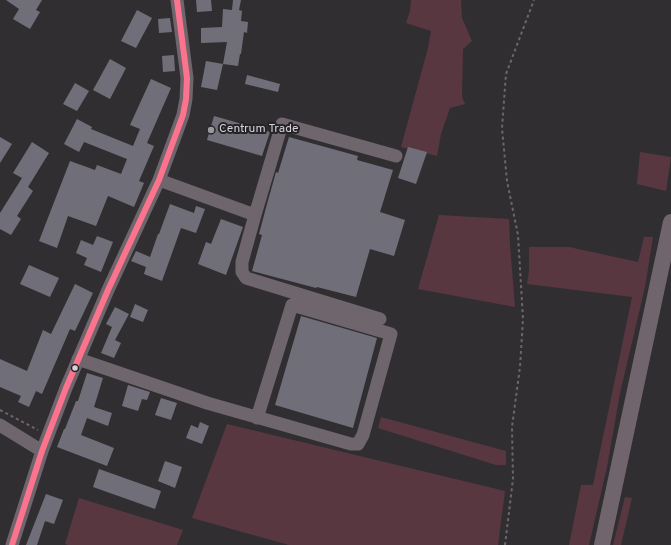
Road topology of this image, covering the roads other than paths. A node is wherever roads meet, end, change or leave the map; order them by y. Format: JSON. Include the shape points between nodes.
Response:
{"nodes":[{"id":1,"x":177,"y":0,"type":"edge"},
{"id":2,"x":396,"y":156,"type":"dead end"},
{"id":3,"x":159,"y":180,"type":"junction"},
{"id":4,"x":255,"y":216,"type":"junction"},
{"id":5,"x":671,"y":222,"type":"edge"},
{"id":6,"x":380,"y":319,"type":"dead end"},
{"id":7,"x":78,"y":359,"type":"junction"},
{"id":8,"x":257,"y":418,"type":"junction"},
{"id":9,"x":0,"y":425,"type":"edge"},
{"id":10,"x":42,"y":451,"type":"junction"},
{"id":11,"x":12,"y":545,"type":"edge"},
{"id":12,"x":602,"y":545,"type":"edge"}],
"edges":[{"from":1,"to":3,"type":"street","via":[[187,78],[186,99]]},
{"from":2,"to":4,"type":"street","via":[[282,124]]},
{"from":3,"to":4,"type":"street"},
{"from":3,"to":7,"type":"street"},
{"from":4,"to":6,"type":"street","via":[[242,262],[242,272],[246,278]]},
{"from":5,"to":12,"type":"main road"},
{"from":7,"to":8,"type":"street"},
{"from":7,"to":10,"type":"street"},
{"from":8,"to":8,"type":"street","via":[[358,444],[363,435],[391,334],[292,305]]},
{"from":9,"to":10,"type":"street"},
{"from":10,"to":11,"type":"street"}]}
